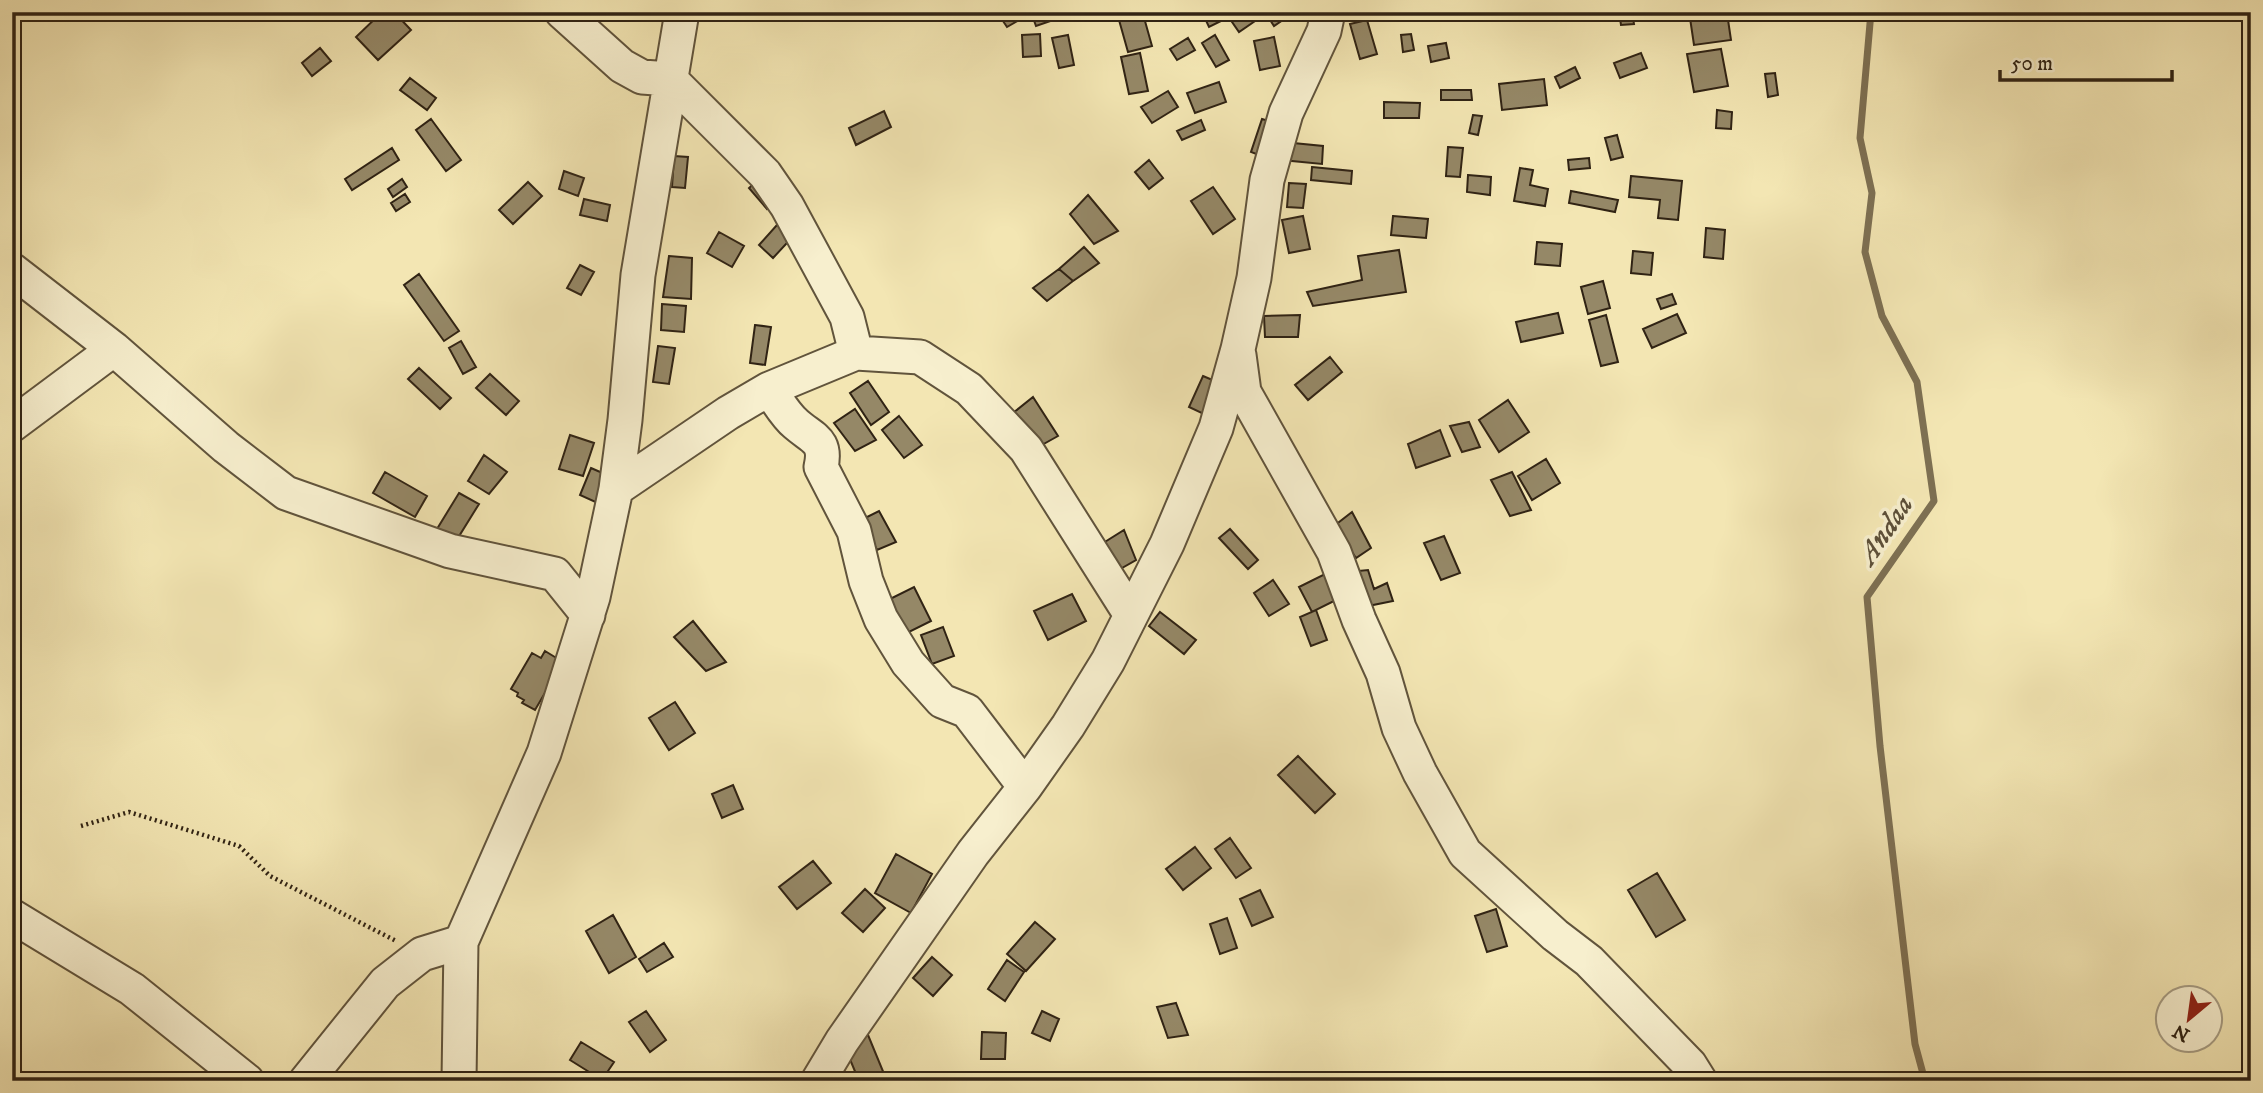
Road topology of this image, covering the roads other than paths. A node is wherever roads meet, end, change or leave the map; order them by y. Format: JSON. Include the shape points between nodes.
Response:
{"nodes":[{"id":1,"x":562,"y":12,"type":"edge"},
{"id":2,"x":682,"y":12,"type":"edge"},
{"id":3,"x":1328,"y":12,"type":"edge"},
{"id":4,"x":670,"y":79,"type":"junction"},
{"id":5,"x":12,"y":270,"type":"edge"},
{"id":6,"x":114,"y":349,"type":"junction"},
{"id":7,"x":1238,"y":349,"type":"junction"},
{"id":8,"x":856,"y":353,"type":"junction"},
{"id":9,"x":769,"y":389,"type":"junction"},
{"id":10,"x":12,"y":425,"type":"edge"},
{"id":11,"x":616,"y":489,"type":"junction"},
{"id":12,"x":604,"y":540,"type":"junction"},
{"id":13,"x":555,"y":574,"type":"junction"},
{"id":14,"x":588,"y":615,"type":"junction"},
{"id":15,"x":1131,"y":615,"type":"junction"},
{"id":16,"x":1025,"y":788,"type":"junction"},
{"id":17,"x":15,"y":923,"type":"edge"},
{"id":18,"x":461,"y":942,"type":"junction"},
{"id":19,"x":247,"y":1081,"type":"edge"},
{"id":20,"x":306,"y":1081,"type":"edge"},
{"id":21,"x":459,"y":1081,"type":"edge"},
{"id":22,"x":818,"y":1081,"type":"edge"},
{"id":23,"x":1700,"y":1081,"type":"edge"}],
"edges":[{"from":1,"to":4,"type":"street","via":[[622,66],[642,77]]},
{"from":2,"to":4,"type":"street"},
{"from":3,"to":7,"type":"street","via":[[1324,31],[1286,113],[1267,180],[1254,278]]},
{"from":4,"to":8,"type":"street","via":[[765,174],[787,206],[846,317]]},
{"from":4,"to":11,"type":"street","via":[[638,275]]},
{"from":5,"to":6,"type":"street"},
{"from":6,"to":10,"type":"street"},
{"from":6,"to":13,"type":"street","via":[[286,493],[450,551]]},
{"from":7,"to":15,"type":"street","via":[[1216,428]]},
{"from":7,"to":23,"type":"street","via":[[1244,392],[1334,552],[1383,673],[1399,728],[1465,853],[1589,961],[1690,1065]]},
{"from":8,"to":9,"type":"street"},
{"from":8,"to":15,"type":"street","via":[[920,357],[969,389],[1026,449]]},
{"from":9,"to":11,"type":"street"},
{"from":9,"to":16,"type":"street","via":[[794,424],[821,446],[821,467],[854,531],[881,620],[908,663],[942,701],[967,711]]},
{"from":11,"to":12,"type":"street"},
{"from":12,"to":13,"type":"street"},
{"from":12,"to":14,"type":"street"},
{"from":13,"to":14,"type":"street"},
{"from":14,"to":18,"type":"street","via":[[544,752]]},
{"from":15,"to":16,"type":"street","via":[[1108,661]]},
{"from":16,"to":22,"type":"street","via":[[973,853]]},
{"from":17,"to":19,"type":"street","via":[[132,989]]},
{"from":18,"to":20,"type":"street","via":[[422,954],[384,983]]},
{"from":18,"to":21,"type":"street"}]}
